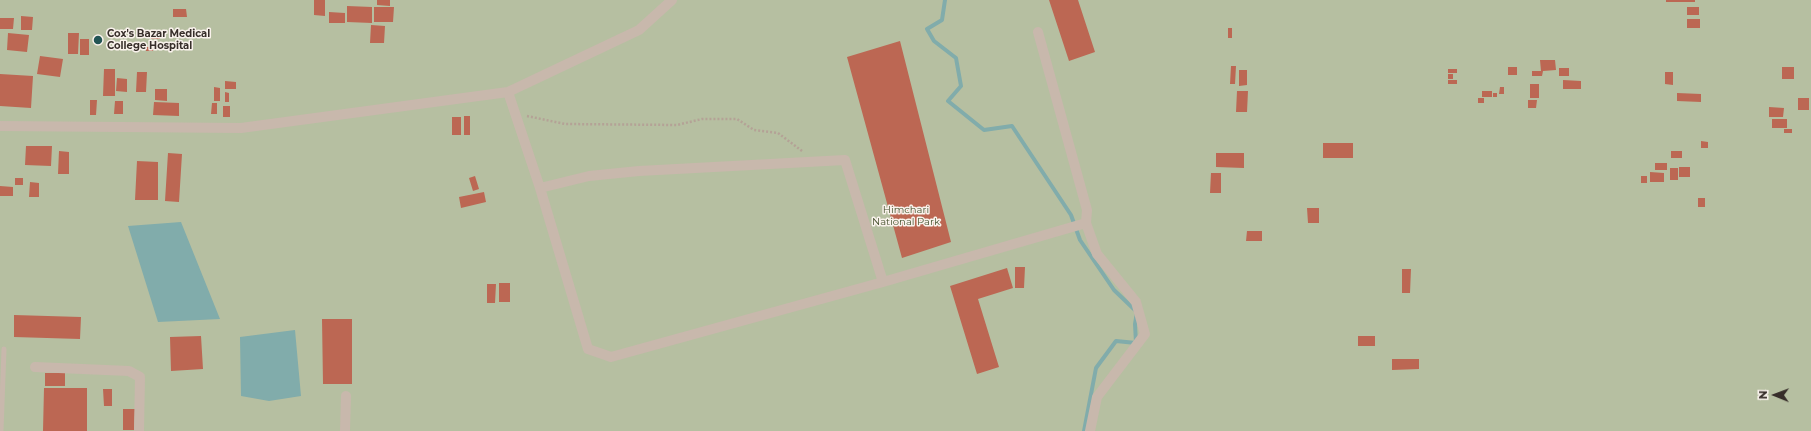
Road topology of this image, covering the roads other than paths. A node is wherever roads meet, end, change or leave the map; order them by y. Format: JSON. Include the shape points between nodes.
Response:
{"nodes":[{"id":1,"x":672,"y":0,"type":"edge"},
{"id":2,"x":1038,"y":32,"type":"dead end"},
{"id":3,"x":508,"y":92,"type":"junction"},
{"id":4,"x":0,"y":126,"type":"edge"},
{"id":5,"x":540,"y":188,"type":"junction"},
{"id":6,"x":1086,"y":223,"type":"junction"},
{"id":7,"x":883,"y":282,"type":"junction"},
{"id":8,"x":4,"y":349,"type":"dead end"},
{"id":9,"x":35,"y":367,"type":"dead end"},
{"id":10,"x":346,"y":396,"type":"dead end"},
{"id":11,"x":1,"y":431,"type":"edge"},
{"id":12,"x":140,"y":431,"type":"edge"},
{"id":13,"x":345,"y":431,"type":"edge"},
{"id":14,"x":1090,"y":431,"type":"edge"}],
"edges":[{"from":1,"to":3,"type":"street","via":[[639,30]]},
{"from":2,"to":6,"type":"street","via":[[1087,210]]},
{"from":3,"to":4,"type":"street","via":[[241,128]]},
{"from":3,"to":5,"type":"street"},
{"from":5,"to":7,"type":"street","via":[[589,176],[639,171],[845,160]]},
{"from":5,"to":7,"type":"street","via":[[588,348],[611,357]]},
{"from":6,"to":7,"type":"street"},
{"from":6,"to":14,"type":"street","via":[[1097,254],[1136,302],[1145,334],[1097,397]]},
{"from":8,"to":11,"type":"lane"},
{"from":9,"to":12,"type":"street","via":[[129,371],[140,377]]},
{"from":10,"to":13,"type":"street"}]}
